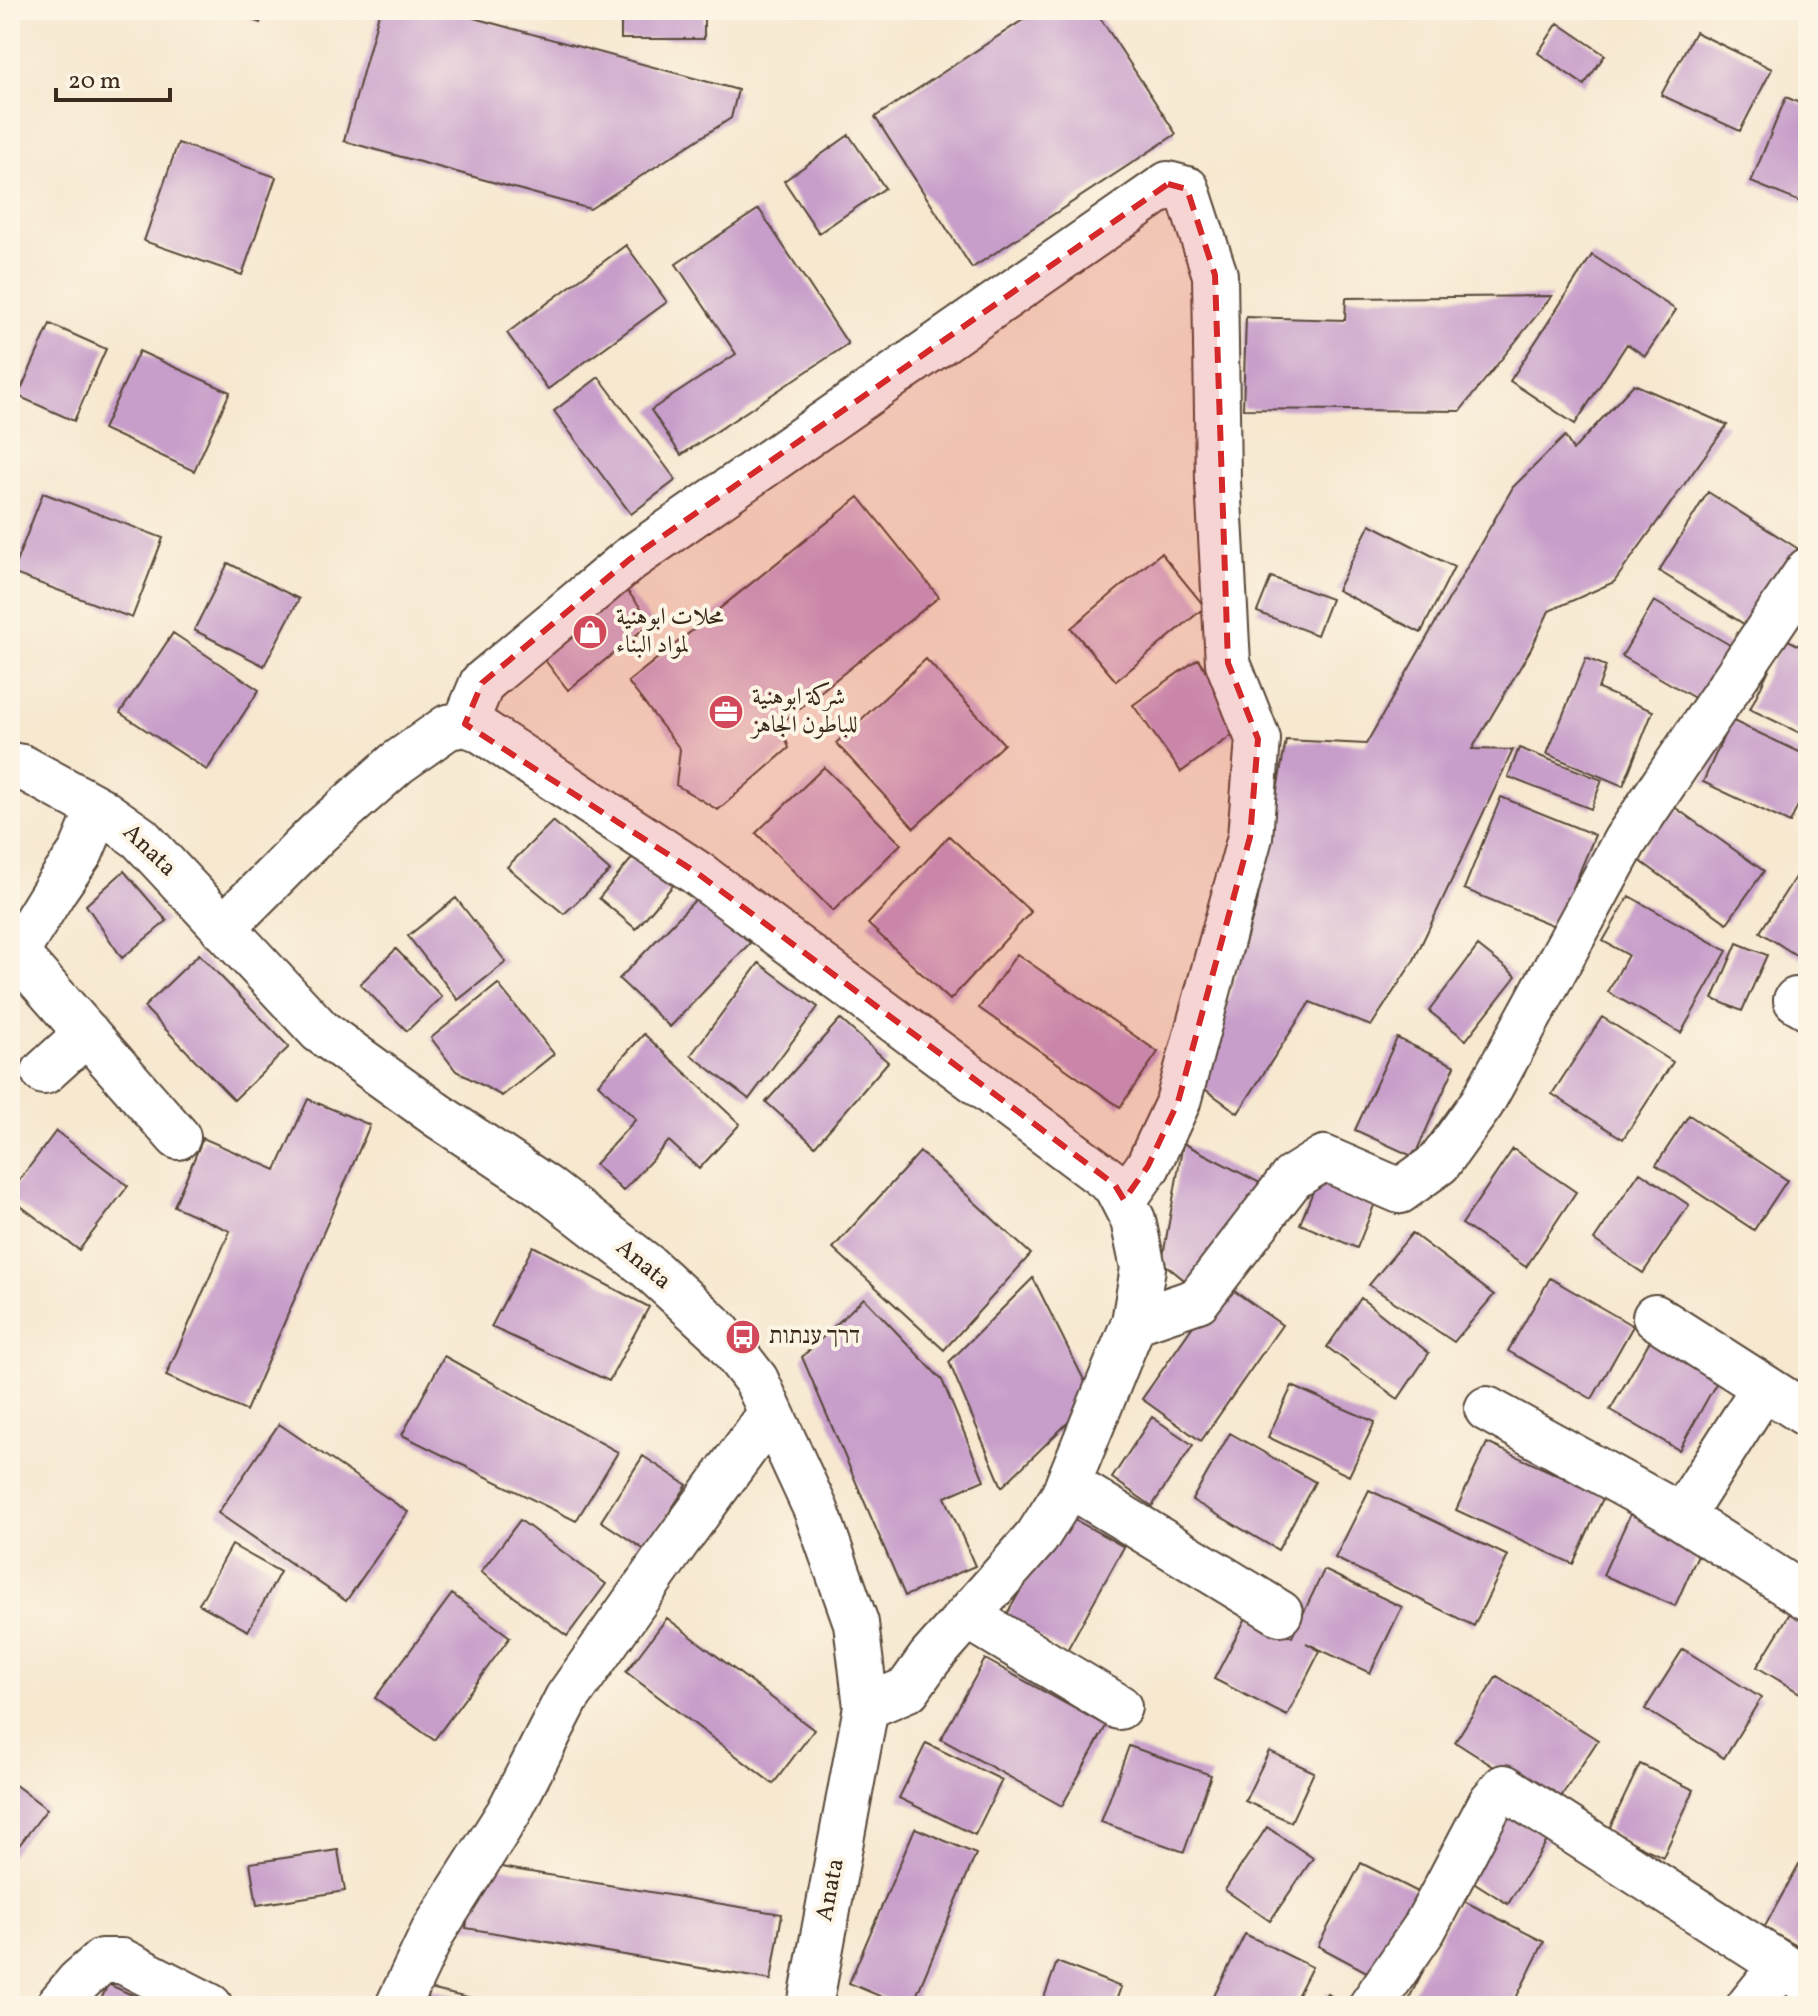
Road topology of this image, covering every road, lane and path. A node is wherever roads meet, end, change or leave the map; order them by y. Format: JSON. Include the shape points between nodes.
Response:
{"nodes":[{"id":1,"x":1808,"y":570,"type":"edge"},
{"id":2,"x":465,"y":724,"type":"junction"},
{"id":3,"x":10,"y":765,"type":"edge"},
{"id":4,"x":99,"y":809,"type":"junction"},
{"id":5,"x":223,"y":928,"type":"junction"},
{"id":6,"x":87,"y":1033,"type":"junction"},
{"id":7,"x":44,"y":1072,"type":"dead end"},
{"id":8,"x":178,"y":1137,"type":"dead end"},
{"id":9,"x":1124,"y":1200,"type":"junction"},
{"id":10,"x":1655,"y":1317,"type":"dead end"},
{"id":11,"x":1134,"y":1322,"type":"junction"},
{"id":12,"x":1764,"y":1387,"type":"junction"},
{"id":13,"x":1487,"y":1409,"type":"dead end"},
{"id":14,"x":771,"y":1413,"type":"junction"},
{"id":15,"x":1808,"y":1415,"type":"edge"},
{"id":16,"x":1068,"y":1484,"type":"junction"},
{"id":17,"x":1681,"y":1517,"type":"junction"},
{"id":18,"x":1808,"y":1598,"type":"edge"},
{"id":19,"x":1280,"y":1613,"type":"dead end"},
{"id":20,"x":967,"y":1616,"type":"junction"},
{"id":21,"x":866,"y":1707,"type":"junction"},
{"id":22,"x":1119,"y":1707,"type":"dead end"},
{"id":23,"x":1795,"y":1973,"type":"edge"},
{"id":24,"x":58,"y":2006,"type":"edge"},
{"id":25,"x":210,"y":2006,"type":"edge"},
{"id":26,"x":398,"y":2006,"type":"edge"},
{"id":27,"x":810,"y":2006,"type":"edge"},
{"id":28,"x":1371,"y":2006,"type":"edge"},
{"id":29,"x":1749,"y":2006,"type":"edge"}],
"edges":[{"from":1,"to":11,"type":"street","via":[[1625,841],[1482,1103],[1439,1163],[1400,1191],[1324,1158],[1292,1178],[1198,1300]]},
{"from":2,"to":5,"type":"street","via":[[448,727],[397,763]]},
{"from":2,"to":9,"type":"street","via":[[697,873],[1059,1142],[1115,1185]]},
{"from":2,"to":9,"type":"street","via":[[482,683],[630,559],[1168,184],[1187,189],[1215,275],[1228,663],[1258,739],[1250,837],[1178,1102],[1148,1166]]},
{"from":3,"to":4,"type":"street","name":"Anata"},
{"from":4,"to":5,"type":"street","name":"Anata","via":[[140,838]]},
{"from":4,"to":6,"type":"street","via":[[81,852],[16,953]]},
{"from":5,"to":14,"type":"street","name":"Anata","via":[[320,1031],[545,1187],[647,1266],[718,1331],[756,1380]]},
{"from":6,"to":7,"type":"street"},
{"from":6,"to":8,"type":"street"},
{"from":9,"to":11,"type":"street","via":[[1143,1268]]},
{"from":10,"to":12,"type":"street"},
{"from":11,"to":16,"type":"street"},
{"from":12,"to":15,"type":"street"},
{"from":12,"to":17,"type":"street"},
{"from":13,"to":17,"type":"street"},
{"from":14,"to":21,"type":"street","name":"Anata","via":[[816,1510],[856,1623]]},
{"from":14,"to":26,"type":"street","via":[[567,1698],[509,1812],[433,1932]]},
{"from":16,"to":19,"type":"street"},
{"from":16,"to":20,"type":"street","via":[[1037,1537]]},
{"from":17,"to":18,"type":"street"},
{"from":20,"to":21,"type":"street","via":[[908,1689]]},
{"from":20,"to":22,"type":"street"},
{"from":21,"to":27,"type":"street","name":"Anata"},
{"from":23,"to":28,"type":"street","via":[[1504,1787],[1424,1929]]},
{"from":23,"to":29,"type":"street"},
{"from":24,"to":25,"type":"street","via":[[102,1961],[122,1961]]}]}
